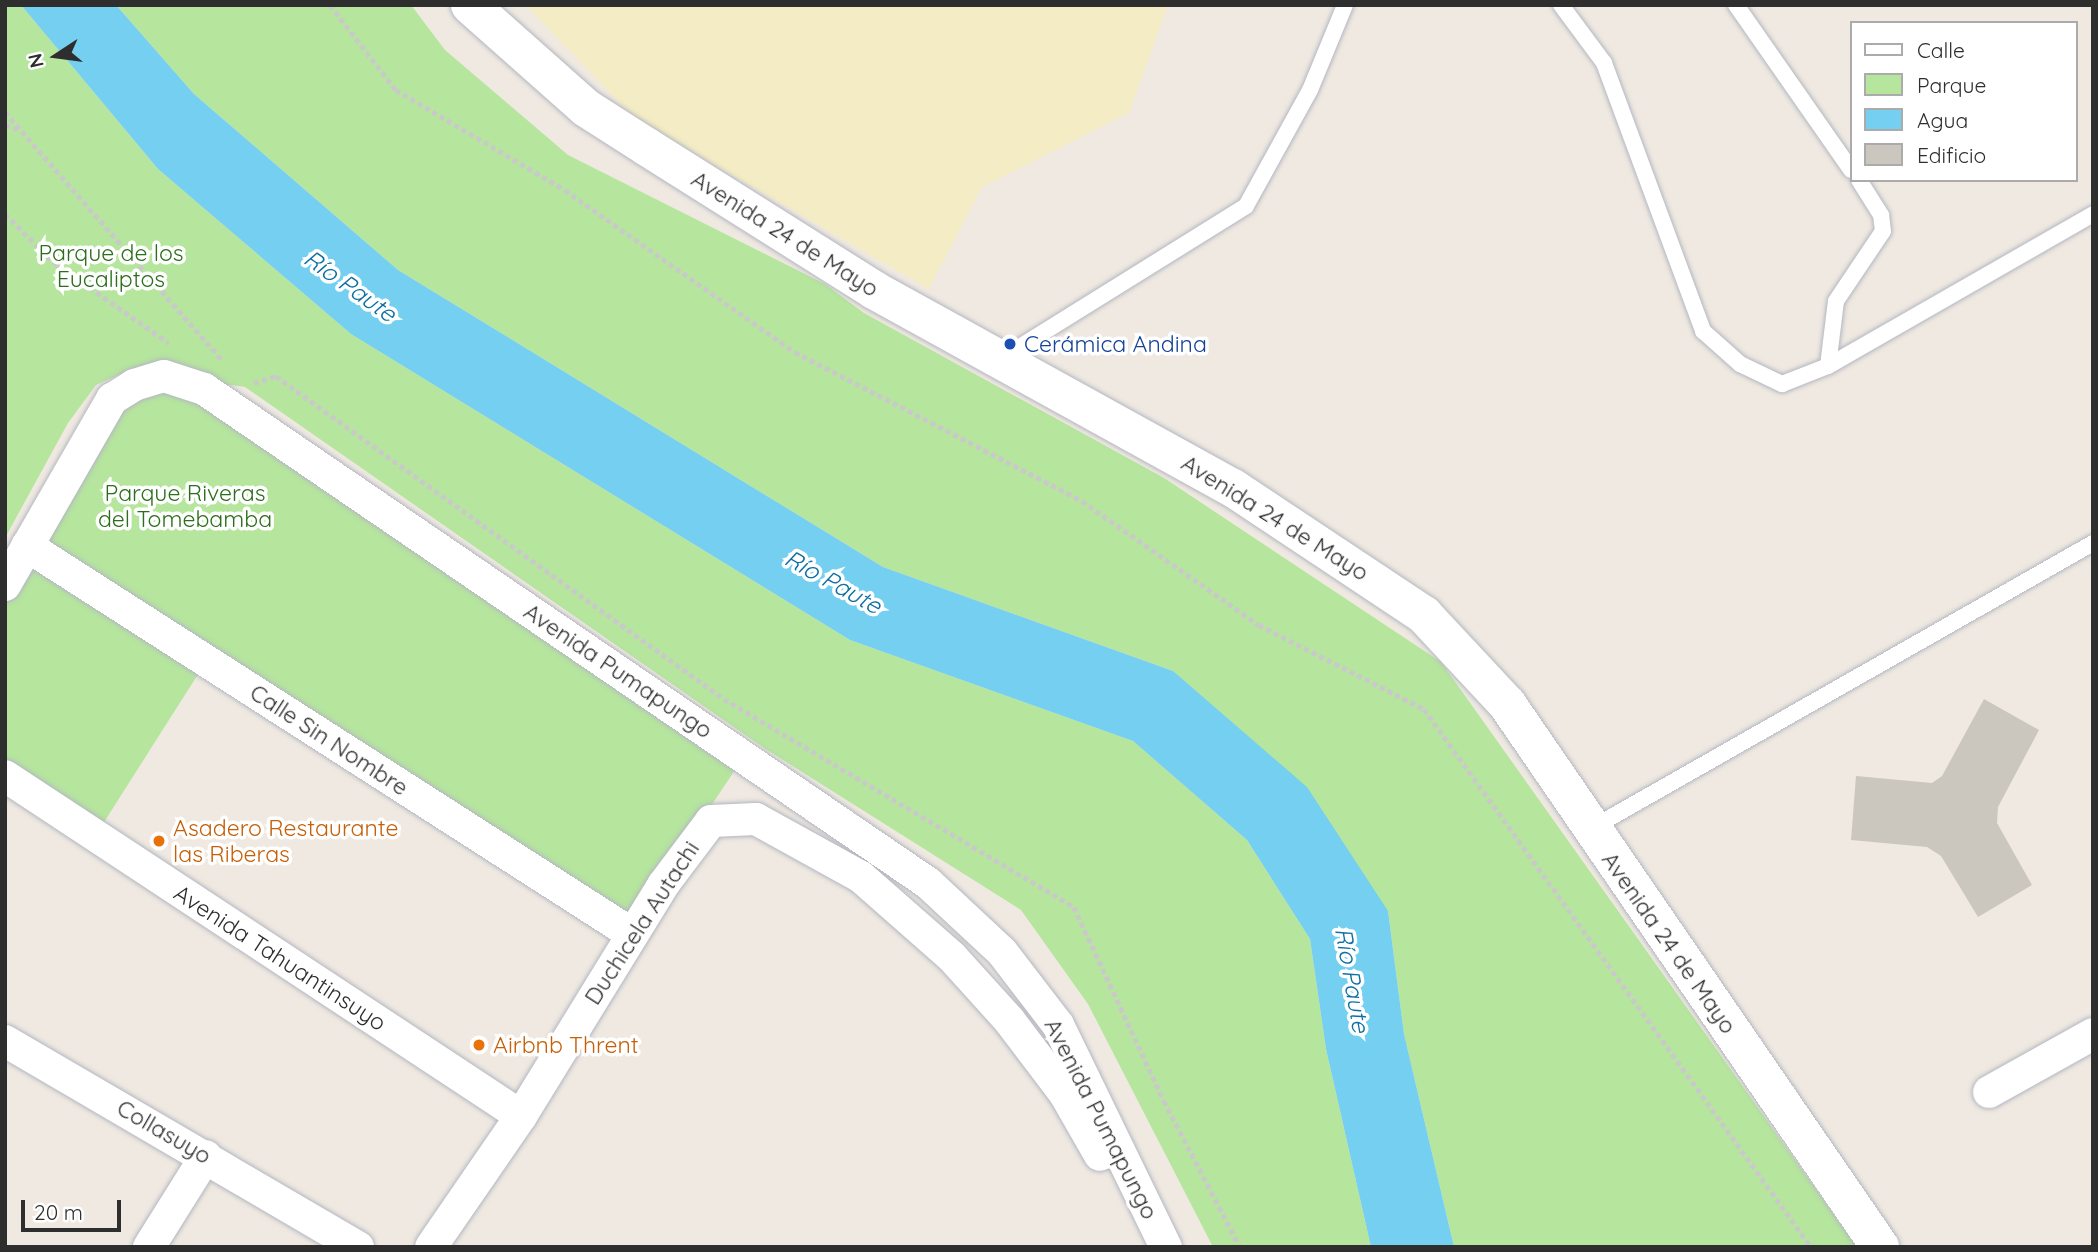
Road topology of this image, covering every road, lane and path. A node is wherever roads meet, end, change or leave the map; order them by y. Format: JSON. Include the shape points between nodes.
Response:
{"nodes":[{"id":1,"x":330,"y":5,"type":"edge"},
{"id":2,"x":470,"y":5,"type":"edge"},
{"id":3,"x":1345,"y":5,"type":"edge"},
{"id":4,"x":1561,"y":5,"type":"edge"},
{"id":5,"x":1736,"y":5,"type":"edge"},
{"id":6,"x":5,"y":112,"type":"edge"},
{"id":7,"x":5,"y":125,"type":"edge"},
{"id":8,"x":19,"y":130,"type":"junction"},
{"id":9,"x":1850,"y":169,"type":"edge"},
{"id":10,"x":1859,"y":182,"type":"edge"},
{"id":11,"x":5,"y":214,"type":"edge"},
{"id":12,"x":2093,"y":214,"type":"edge"},
{"id":13,"x":180,"y":349,"type":"dead end"},
{"id":14,"x":1002,"y":358,"type":"junction"},
{"id":15,"x":227,"y":366,"type":"dead end"},
{"id":16,"x":1828,"y":366,"type":"junction"},
{"id":17,"x":245,"y":387,"type":"dead end"},
{"id":18,"x":2093,"y":543,"type":"edge"},
{"id":19,"x":27,"y":546,"type":"junction"},
{"id":20,"x":5,"y":585,"type":"edge"},
{"id":21,"x":5,"y":776,"type":"edge"},
{"id":22,"x":1590,"y":830,"type":"junction"},
{"id":23,"x":632,"y":934,"type":"junction"},
{"id":24,"x":2093,"y":1034,"type":"edge"},
{"id":25,"x":5,"y":1041,"type":"edge"},
{"id":26,"x":1989,"y":1092,"type":"dead end"},
{"id":27,"x":520,"y":1116,"type":"junction"},
{"id":28,"x":206,"y":1156,"type":"junction"},
{"id":29,"x":149,"y":1247,"type":"edge"},
{"id":30,"x":358,"y":1247,"type":"edge"},
{"id":31,"x":431,"y":1247,"type":"edge"},
{"id":32,"x":1153,"y":1247,"type":"edge"},
{"id":33,"x":1166,"y":1247,"type":"edge"},
{"id":34,"x":1240,"y":1247,"type":"edge"},
{"id":35,"x":1811,"y":1247,"type":"edge"},
{"id":36,"x":1880,"y":1247,"type":"edge"}],
"edges":[{"from":1,"to":35,"type":"path","via":[[396,90],[565,190],[795,352],[1082,501],[1259,625],[1424,709]]},
{"from":2,"to":14,"type":"main road","name":"Avenida 24 de Mayo","via":[[586,108],[826,262]]},
{"from":3,"to":14,"type":"lane","via":[[1310,90],[1246,206]]},
{"from":4,"to":16,"type":"lane","via":[[1604,64],[1703,331],[1740,364],[1782,384]]},
{"from":5,"to":9,"type":"lane"},
{"from":6,"to":8,"type":"path"},
{"from":7,"to":8,"type":"path"},
{"from":8,"to":15,"type":"path"},
{"from":10,"to":16,"type":"lane","via":[[1881,215],[1883,231],[1836,301]]},
{"from":11,"to":13,"type":"path","via":[[55,263]]},
{"from":12,"to":16,"type":"lane"},
{"from":14,"to":22,"type":"main road","name":"Avenida 24 de Mayo","via":[[1233,488],[1424,615],[1507,704]]},
{"from":17,"to":34,"type":"path","via":[[276,376],[724,699],[1074,907],[1164,1101]]},
{"from":18,"to":22,"type":"lane"},
{"from":19,"to":20,"type":"street","name":"Avenida Pumapungo"},
{"from":19,"to":23,"type":"street","name":"Calle Sin Nombre"},
{"from":19,"to":33,"type":"street","name":"Avenida Pumapungo","via":[[112,399],[164,376],[204,389],[928,883],[1002,952],[1058,1025]]},
{"from":21,"to":27,"type":"street","name":"Avenida Tahuantinsuyo"},
{"from":22,"to":36,"type":"main road","name":"Avenida 24 de Mayo"},
{"from":23,"to":27,"type":"street","name":"Duchicela Autachi"},
{"from":23,"to":32,"type":"street","name":"Duchicela Autachi","via":[[710,821],[756,819],[861,877],[952,957],[1009,1020],[1065,1094]]},
{"from":24,"to":26,"type":"street"},
{"from":25,"to":28,"type":"street","name":"Collasuyo"},
{"from":27,"to":31,"type":"street","name":"Duchicela Autachi"},
{"from":28,"to":29,"type":"street"},
{"from":28,"to":30,"type":"street","name":"Collasuyo"}]}
